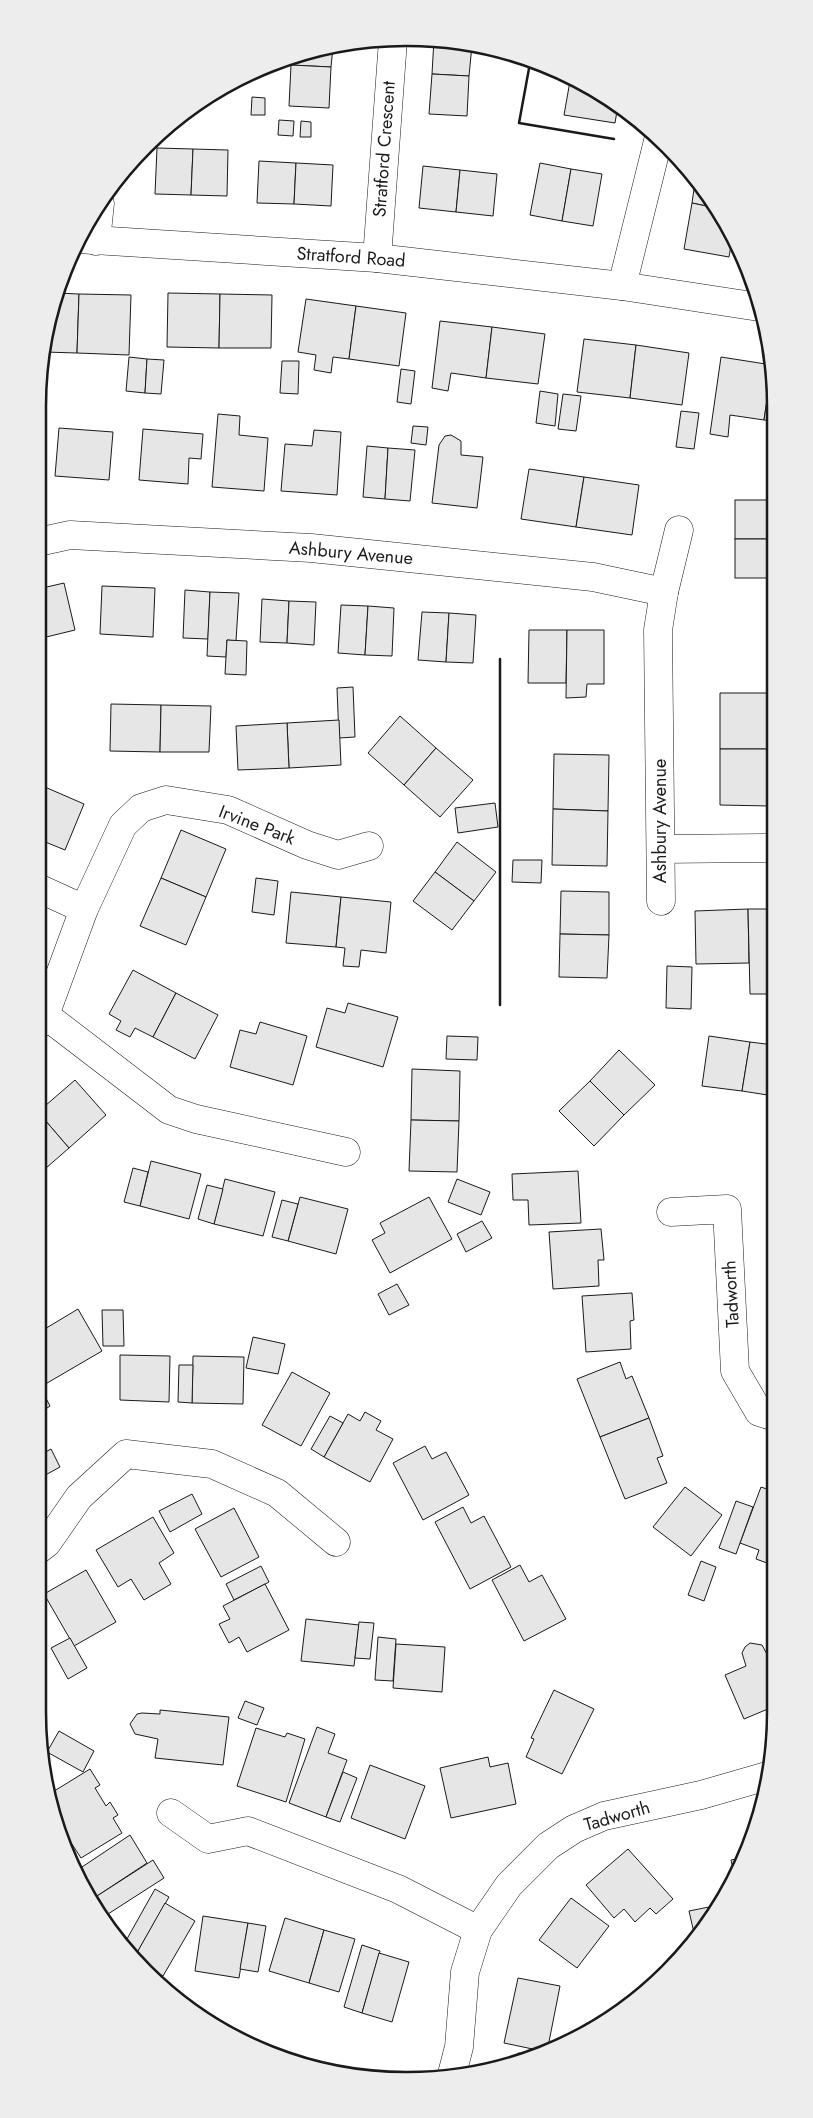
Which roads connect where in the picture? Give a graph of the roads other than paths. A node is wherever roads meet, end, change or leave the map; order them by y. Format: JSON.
{"nodes":[{"id":1,"x":393,"y":47,"type":"edge"},
{"id":2,"x":656,"y":148,"type":"edge"},
{"id":3,"x":87,"y":240,"type":"edge"},
{"id":4,"x":377,"y":258,"type":"junction"},
{"id":5,"x":622,"y":286,"type":"junction"},
{"id":6,"x":752,"y":306,"type":"edge"},
{"id":7,"x":679,"y":530,"type":"dead end"},
{"id":8,"x":46,"y":540,"type":"edge"},
{"id":9,"x":664,"y":592,"type":"junction"},
{"id":10,"x":368,"y":846,"type":"dead end"},
{"id":11,"x":767,"y":848,"type":"edge"},
{"id":12,"x":661,"y":849,"type":"junction"},
{"id":13,"x":46,"y":891,"type":"edge"},
{"id":14,"x":661,"y":901,"type":"dead end"},
{"id":15,"x":84,"y":908,"type":"junction"},
{"id":16,"x":46,"y":1007,"type":"edge"},
{"id":17,"x":46,"y":1024,"type":"edge"},
{"id":18,"x":346,"y":1152,"type":"dead end"},
{"id":19,"x":671,"y":1212,"type":"dead end"},
{"id":20,"x":767,"y":1415,"type":"edge"},
{"id":21,"x":336,"y":1542,"type":"dead end"},
{"id":22,"x":46,"y":1544,"type":"edge"},
{"id":23,"x":761,"y":1778,"type":"edge"},
{"id":24,"x":171,"y":1813,"type":"dead end"},
{"id":25,"x":478,"y":1930,"type":"junction"},
{"id":26,"x":453,"y":2069,"type":"edge"}],
"edges":[{"from":1,"to":4,"type":"street","name":"Stratford Crescent"},
{"from":2,"to":5,"type":"street"},
{"from":3,"to":4,"type":"street","name":"Stratford Road"},
{"from":4,"to":5,"type":"street","name":"Stratford Road"},
{"from":5,"to":6,"type":"street","name":"Stratford Road"},
{"from":7,"to":9,"type":"street","name":"Ashbury Avenue"},
{"from":8,"to":9,"type":"street","name":"Ashbury Avenue"},
{"from":9,"to":12,"type":"street","name":"Ashbury Avenue"},
{"from":10,"to":15,"type":"street","name":"Irvine Park"},
{"from":11,"to":12,"type":"street"},
{"from":12,"to":14,"type":"street","name":"Ashbury Avenue"},
{"from":13,"to":15,"type":"street"},
{"from":15,"to":16,"type":"street","name":"Irvine Park"},
{"from":17,"to":18,"type":"street","name":"Irvine Park"},
{"from":19,"to":20,"type":"street","name":"Tadworth"},
{"from":21,"to":22,"type":"street"},
{"from":23,"to":25,"type":"street","name":"Tadworth"},
{"from":24,"to":25,"type":"street"},
{"from":25,"to":26,"type":"street","name":"Tadworth"}]}
